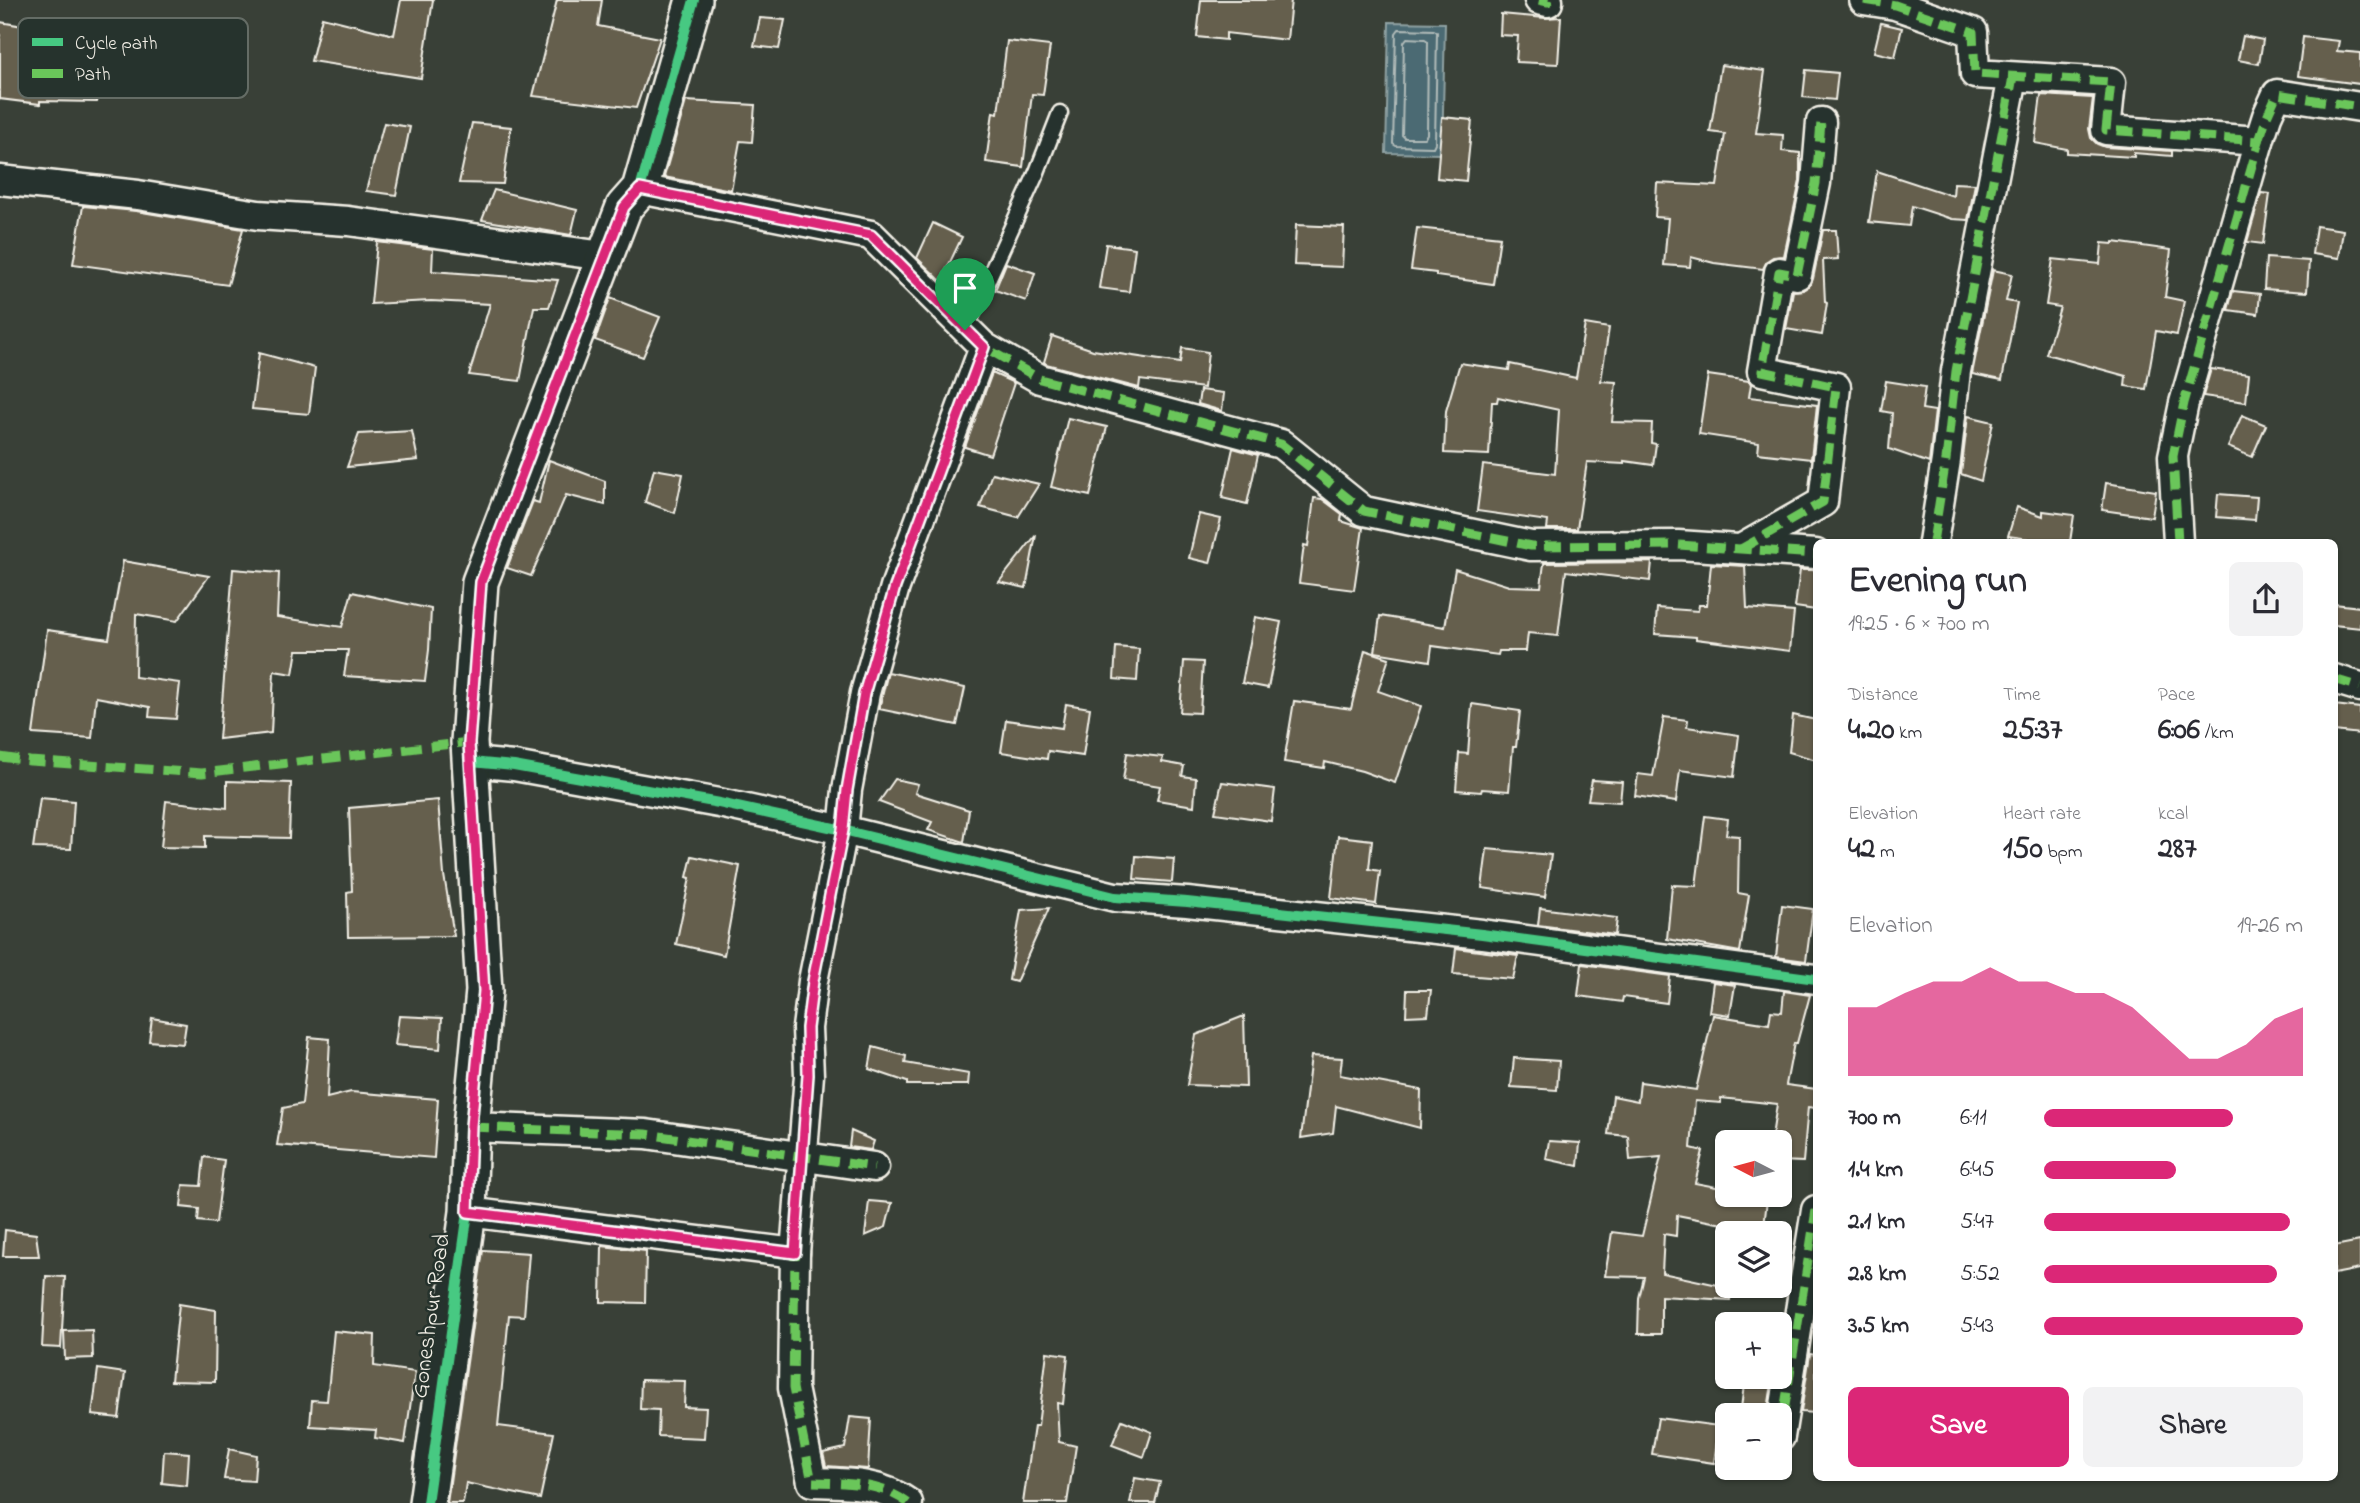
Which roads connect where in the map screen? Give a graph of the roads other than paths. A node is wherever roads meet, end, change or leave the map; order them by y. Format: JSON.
{"nodes":[{"id":1,"x":695,"y":0,"type":"edge"},
{"id":2,"x":1539,"y":0,"type":"edge"},
{"id":3,"x":1548,"y":0,"type":"edge"},
{"id":4,"x":1864,"y":0,"type":"edge"},
{"id":5,"x":2013,"y":77,"type":"junction"},
{"id":6,"x":2360,"y":107,"type":"edge"},
{"id":7,"x":1060,"y":113,"type":"dead end"},
{"id":8,"x":1821,"y":121,"type":"dead end"},
{"id":9,"x":2259,"y":141,"type":"junction"},
{"id":10,"x":0,"y":180,"type":"edge"},
{"id":11,"x":640,"y":189,"type":"junction"},
{"id":12,"x":604,"y":256,"type":"junction"},
{"id":13,"x":974,"y":338,"type":"junction"},
{"id":14,"x":1933,"y":539,"type":"edge"},
{"id":15,"x":2178,"y":539,"type":"edge"},
{"id":16,"x":1741,"y":549,"type":"junction"},
{"id":17,"x":1813,"y":554,"type":"edge"},
{"id":18,"x":2338,"y":680,"type":"edge"},
{"id":19,"x":2360,"y":687,"type":"edge"},
{"id":20,"x":471,"y":762,"type":"junction"},
{"id":21,"x":843,"y":830,"type":"junction"},
{"id":22,"x":1813,"y":979,"type":"edge"},
{"id":23,"x":471,"y":1126,"type":"junction"},
{"id":24,"x":804,"y":1157,"type":"junction"},
{"id":25,"x":874,"y":1167,"type":"dead end"},
{"id":26,"x":468,"y":1212,"type":"junction"},
{"id":27,"x":1813,"y":1229,"type":"edge"},
{"id":28,"x":795,"y":1253,"type":"junction"},
{"id":29,"x":1785,"y":1403,"type":"edge"},
{"id":30,"x":427,"y":1503,"type":"edge"},
{"id":31,"x":908,"y":1503,"type":"edge"}],
"edges":[{"from":1,"to":11,"type":"street","name":"Goneshpur Road"},
{"from":2,"to":3,"type":"street"},
{"from":4,"to":5,"type":"street"},
{"from":5,"to":9,"type":"street"},
{"from":5,"to":14,"type":"street"},
{"from":6,"to":9,"type":"street"},
{"from":7,"to":13,"type":"lane"},
{"from":8,"to":16,"type":"street"},
{"from":9,"to":15,"type":"street"},
{"from":10,"to":12,"type":"street"},
{"from":11,"to":12,"type":"street","name":"Goneshpur Road"},
{"from":11,"to":13,"type":"street"},
{"from":12,"to":20,"type":"street","name":"Goneshpur Road"},
{"from":13,"to":16,"type":"street"},
{"from":13,"to":21,"type":"street"},
{"from":16,"to":17,"type":"street"},
{"from":18,"to":19,"type":"street"},
{"from":20,"to":21,"type":"street"},
{"from":20,"to":23,"type":"street","name":"Goneshpur Road"},
{"from":21,"to":22,"type":"street"},
{"from":21,"to":24,"type":"street"},
{"from":23,"to":24,"type":"street"},
{"from":23,"to":26,"type":"street","name":"Goneshpur Road"},
{"from":24,"to":25,"type":"street"},
{"from":24,"to":28,"type":"street"},
{"from":26,"to":28,"type":"street"},
{"from":26,"to":30,"type":"street","name":"Goneshpur Road"},
{"from":27,"to":29,"type":"street"},
{"from":28,"to":31,"type":"street"}]}
